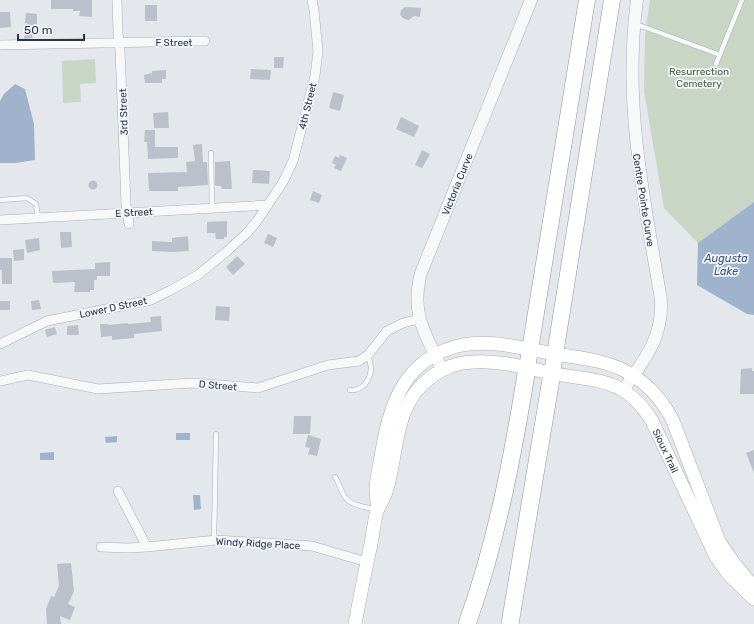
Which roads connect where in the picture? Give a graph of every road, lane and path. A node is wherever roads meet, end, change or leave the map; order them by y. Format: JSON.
{"nodes":[{"id":1,"x":117,"y":0,"type":"edge"},
{"id":2,"x":312,"y":0,"type":"edge"},
{"id":3,"x":531,"y":0,"type":"edge"},
{"id":4,"x":586,"y":0,"type":"edge"},
{"id":5,"x":612,"y":0,"type":"edge"},
{"id":6,"x":637,"y":0,"type":"edge"},
{"id":7,"x":742,"y":0,"type":"edge"},
{"id":8,"x":634,"y":25,"type":"junction"},
{"id":9,"x":204,"y":41,"type":"dead end"},
{"id":10,"x":119,"y":42,"type":"junction"},
{"id":11,"x":0,"y":45,"type":"edge"},
{"id":12,"x":720,"y":55,"type":"junction"},
{"id":13,"x":716,"y":64,"type":"dead end"},
{"id":14,"x":210,"y":153,"type":"dead end"},
{"id":15,"x":0,"y":200,"type":"edge"},
{"id":16,"x":268,"y":204,"type":"junction"},
{"id":17,"x":212,"y":208,"type":"junction"},
{"id":18,"x":127,"y":213,"type":"junction"},
{"id":19,"x":38,"y":218,"type":"junction"},
{"id":20,"x":0,"y":220,"type":"edge"},
{"id":21,"x":129,"y":224,"type":"dead end"},
{"id":22,"x":419,"y":319,"type":"junction"},
{"id":23,"x":0,"y":344,"type":"edge"},
{"id":24,"x":530,"y":349,"type":"junction"},
{"id":25,"x":555,"y":354,"type":"junction"},
{"id":26,"x":368,"y":356,"type":"junction"},
{"id":27,"x":435,"y":356,"type":"junction"},
{"id":28,"x":527,"y":368,"type":"junction"},
{"id":29,"x":442,"y":370,"type":"junction"},
{"id":30,"x":552,"y":373,"type":"junction"},
{"id":31,"x":633,"y":376,"type":"junction"},
{"id":32,"x":0,"y":381,"type":"edge"},
{"id":33,"x":350,"y":390,"type":"dead end"},
{"id":34,"x":623,"y":390,"type":"junction"},
{"id":35,"x":216,"y":434,"type":"dead end"},
{"id":36,"x":335,"y":476,"type":"dead end"},
{"id":37,"x":118,"y":491,"type":"dead end"},
{"id":38,"x":378,"y":510,"type":"junction"},
{"id":39,"x":214,"y":540,"type":"junction"},
{"id":40,"x":101,"y":547,"type":"dead end"},
{"id":41,"x":147,"y":547,"type":"junction"},
{"id":42,"x":367,"y":562,"type":"junction"},
{"id":43,"x":754,"y":587,"type":"edge"},
{"id":44,"x":754,"y":599,"type":"edge"},
{"id":45,"x":354,"y":624,"type":"edge"},
{"id":46,"x":467,"y":624,"type":"edge"},
{"id":47,"x":510,"y":624,"type":"edge"}],
"edges":[{"from":1,"to":10,"type":"street","name":"3rd Street"},
{"from":2,"to":16,"type":"street","name":"4th Street"},
{"from":3,"to":22,"type":"street","name":"Victoria Curve"},
{"from":4,"to":24,"type":"highway"},
{"from":5,"to":25,"type":"highway"},
{"from":6,"to":8,"type":"street","name":"Centre Pointe Curve"},
{"from":7,"to":12,"type":"lane"},
{"from":8,"to":12,"type":"lane"},
{"from":8,"to":31,"type":"street","name":"Centre Pointe Curve"},
{"from":9,"to":10,"type":"street","name":"F Street"},
{"from":10,"to":11,"type":"street","name":"F Street"},
{"from":10,"to":18,"type":"street","name":"3rd Street"},
{"from":12,"to":13,"type":"lane"},
{"from":14,"to":17,"type":"lane"},
{"from":15,"to":19,"type":"lane"},
{"from":16,"to":17,"type":"street","name":"E Street"},
{"from":16,"to":23,"type":"street","name":"Lower D Street"},
{"from":17,"to":18,"type":"street","name":"E Street"},
{"from":18,"to":19,"type":"street","name":"E Street"},
{"from":18,"to":21,"type":"street","name":"3rd Street"},
{"from":19,"to":20,"type":"street","name":"E Street"},
{"from":22,"to":26,"type":"street"},
{"from":22,"to":27,"type":"street","name":"Victoria Curve"},
{"from":24,"to":25,"type":"main road","name":"Sioux Trail"},
{"from":24,"to":27,"type":"main road","name":"Sioux Trail"},
{"from":24,"to":28,"type":"highway"},
{"from":25,"to":30,"type":"highway"},
{"from":25,"to":31,"type":"main road","name":"Sioux Trail"},
{"from":26,"to":32,"type":"street","name":"D Street"},
{"from":26,"to":33,"type":"lane"},
{"from":27,"to":29,"type":"street","name":"Victoria Curve"},
{"from":27,"to":38,"type":"main road","name":"Sioux Trail"},
{"from":28,"to":29,"type":"main road","name":"Sioux Trail"},
{"from":28,"to":30,"type":"main road","name":"Sioux Trail"},
{"from":28,"to":46,"type":"highway"},
{"from":29,"to":38,"type":"main road","name":"Sioux Trail"},
{"from":30,"to":34,"type":"main road","name":"Sioux Trail"},
{"from":30,"to":47,"type":"highway"},
{"from":31,"to":34,"type":"street","name":"Centre Pointe Curve"},
{"from":31,"to":43,"type":"main road","name":"Sioux Trail"},
{"from":34,"to":44,"type":"main road","name":"Sioux Trail"},
{"from":35,"to":39,"type":"lane"},
{"from":36,"to":38,"type":"lane"},
{"from":37,"to":41,"type":"street"},
{"from":38,"to":42,"type":"main road"},
{"from":39,"to":41,"type":"street","name":"Windy Ridge Place"},
{"from":39,"to":42,"type":"street","name":"Windy Ridge Place"},
{"from":40,"to":41,"type":"street","name":"Windy Ridge Place"},
{"from":42,"to":45,"type":"main road"}]}
